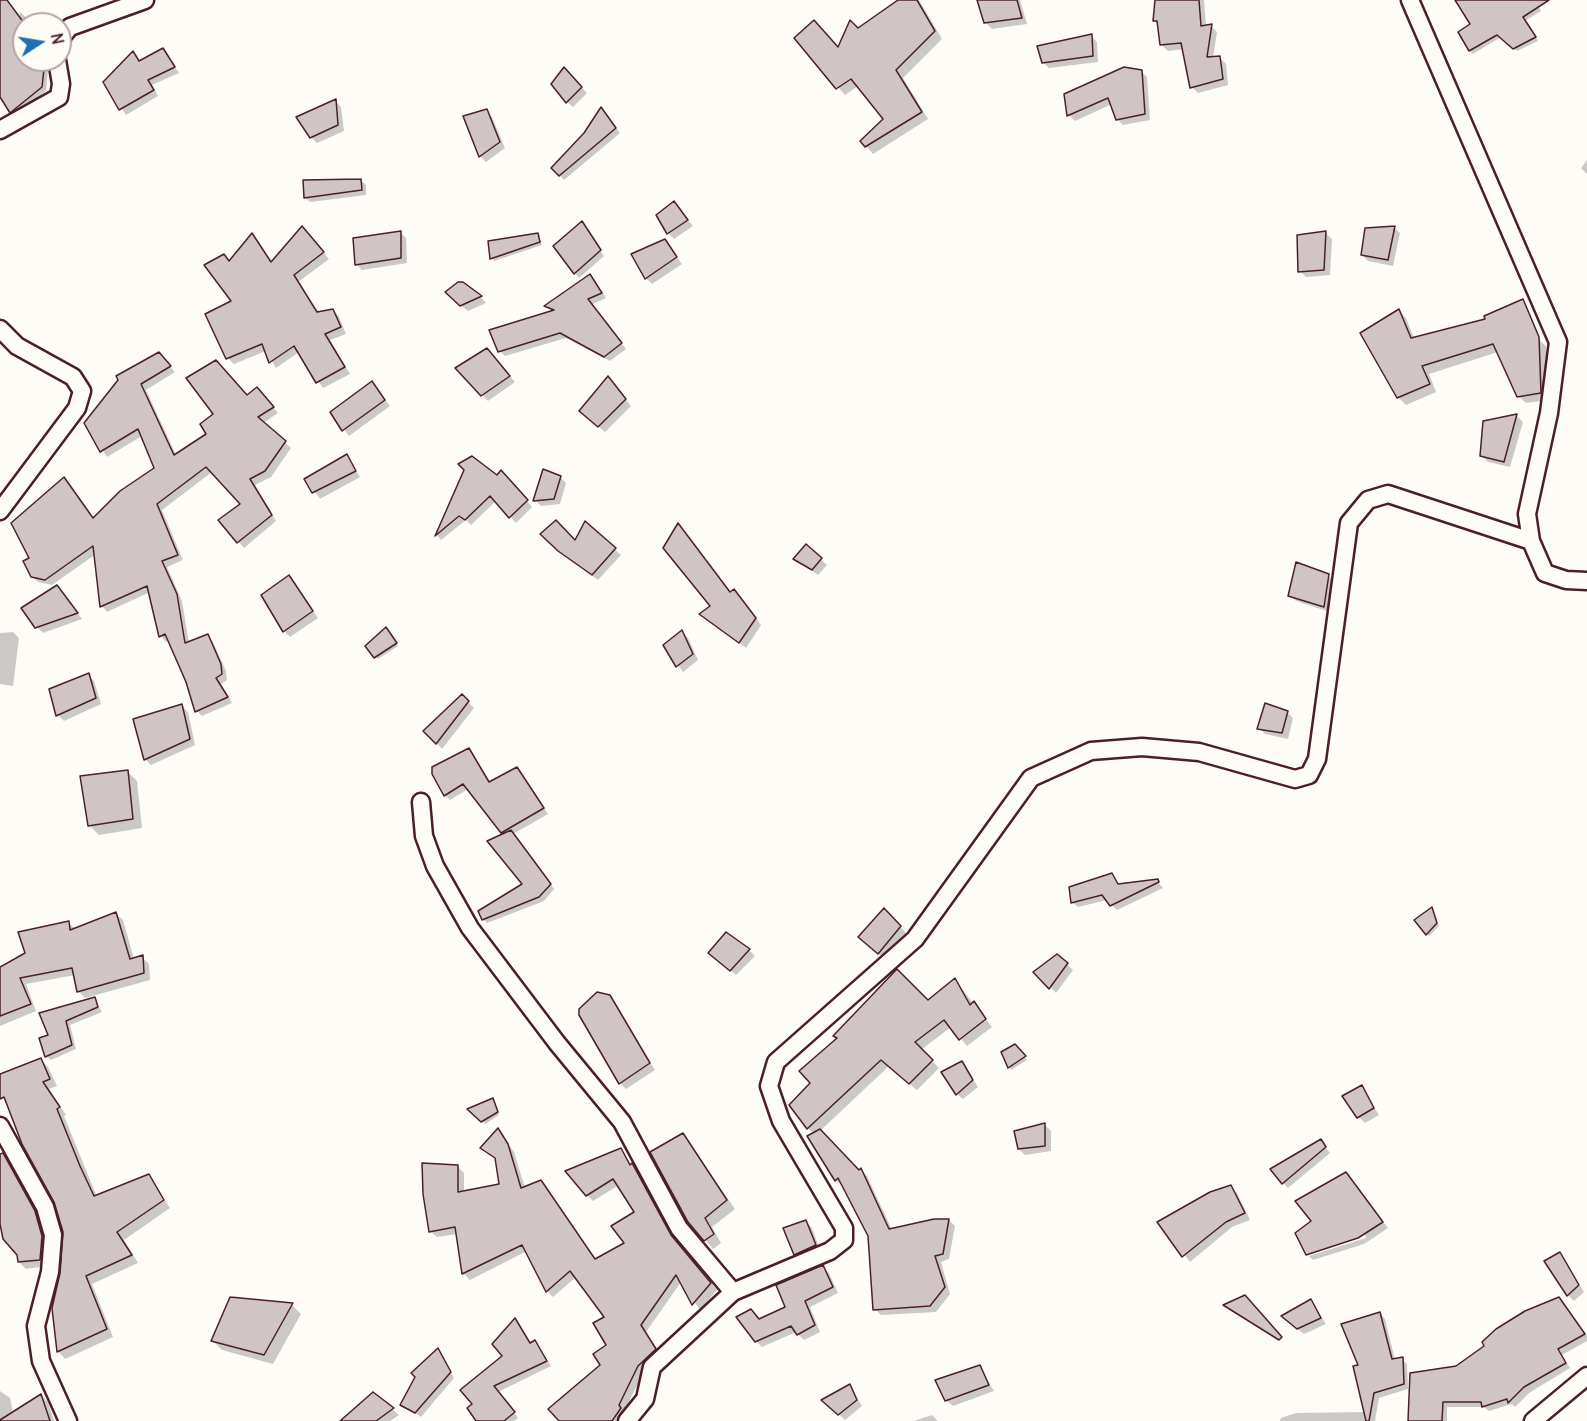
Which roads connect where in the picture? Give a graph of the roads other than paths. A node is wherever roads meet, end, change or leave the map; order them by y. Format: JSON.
{"nodes":[{"id":1,"x":144,"y":0,"type":"edge"},
{"id":2,"x":1410,"y":0,"type":"edge"},
{"id":3,"x":72,"y":26,"type":"edge"},
{"id":4,"x":59,"y":72,"type":"edge"},
{"id":5,"x":0,"y":130,"type":"edge"},
{"id":6,"x":0,"y":329,"type":"edge"},
{"id":7,"x":0,"y":511,"type":"edge"},
{"id":8,"x":1531,"y":541,"type":"junction"},
{"id":9,"x":1587,"y":581,"type":"edge"},
{"id":10,"x":421,"y":802,"type":"dead end"},
{"id":11,"x":0,"y":1126,"type":"edge"},
{"id":12,"x":733,"y":1292,"type":"junction"},
{"id":13,"x":1587,"y":1376,"type":"edge"},
{"id":14,"x":68,"y":1421,"type":"edge"},
{"id":15,"x":627,"y":1421,"type":"edge"},
{"id":16,"x":1533,"y":1421,"type":"edge"}],
"edges":[{"from":1,"to":3,"type":"street"},
{"from":2,"to":8,"type":"street"},
{"from":4,"to":5,"type":"street"},
{"from":6,"to":7,"type":"street"},
{"from":8,"to":9,"type":"street"},
{"from":8,"to":12,"type":"street"},
{"from":10,"to":12,"type":"street"},
{"from":11,"to":14,"type":"street"},
{"from":12,"to":15,"type":"street"},
{"from":13,"to":16,"type":"street"}]}
